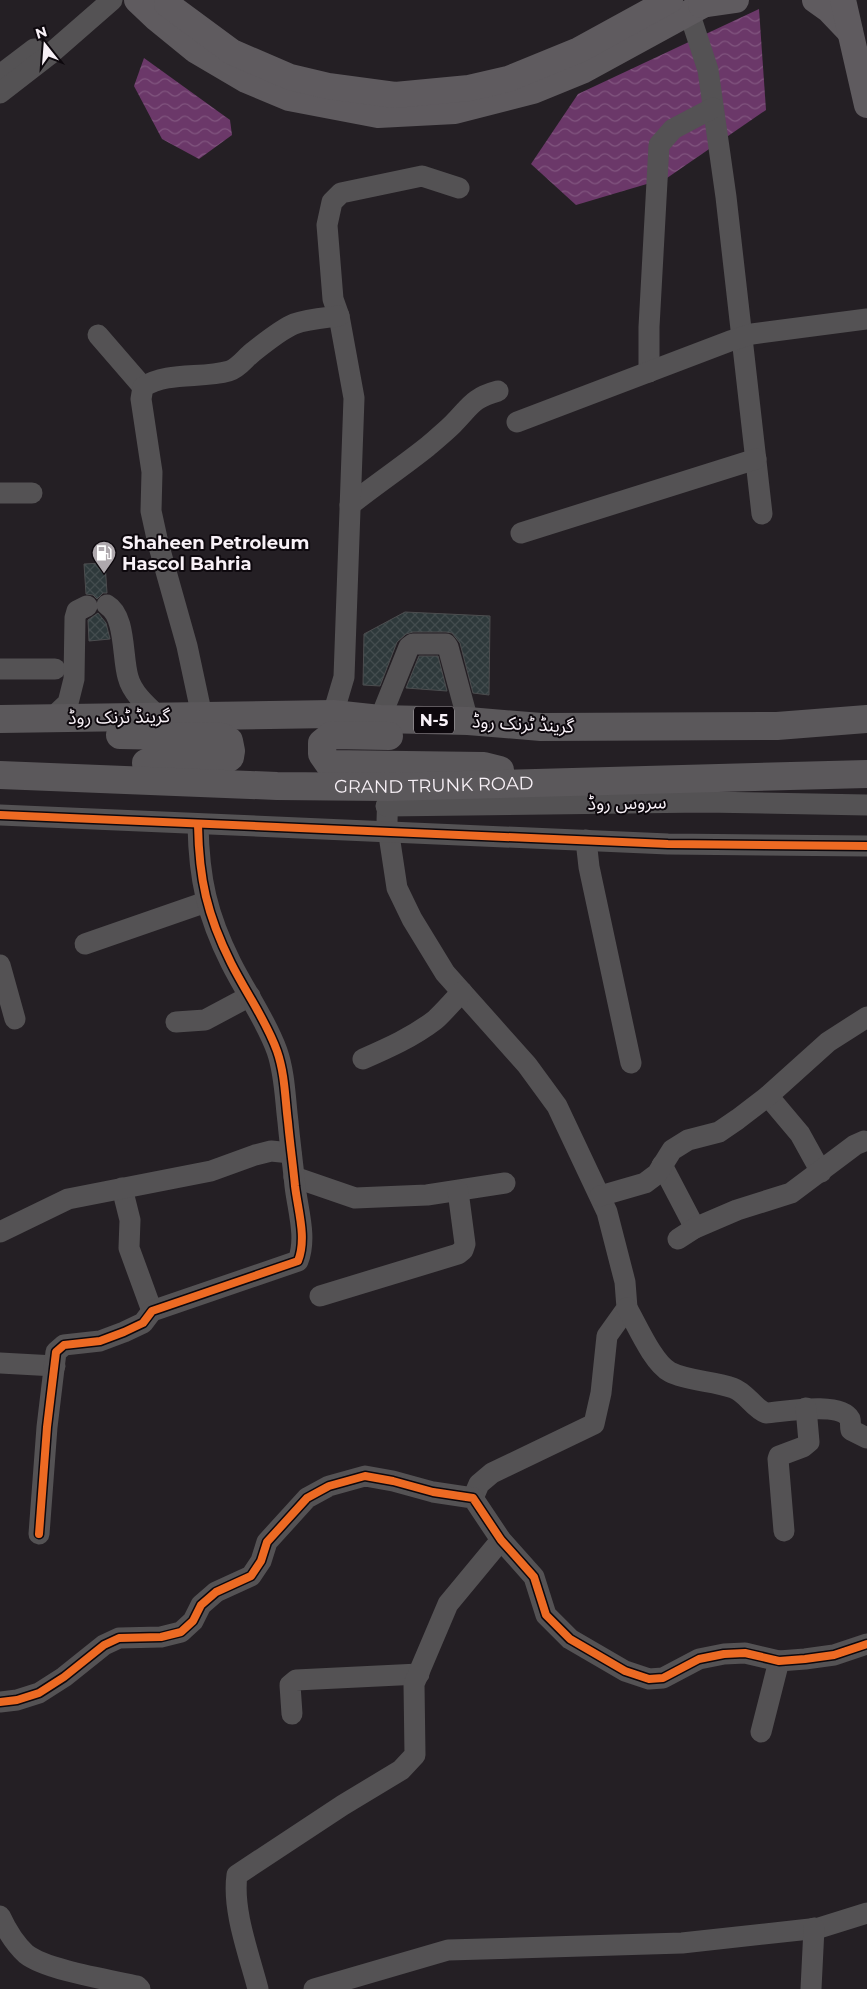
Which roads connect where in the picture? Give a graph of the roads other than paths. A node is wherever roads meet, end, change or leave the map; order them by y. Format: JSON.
{"nodes":[{"id":1,"x":95,"y":0,"type":"edge"},
{"id":2,"x":112,"y":0,"type":"edge"},
{"id":3,"x":138,"y":0,"type":"edge"},
{"id":4,"x":163,"y":0,"type":"edge"},
{"id":5,"x":736,"y":0,"type":"edge"},
{"id":6,"x":815,"y":0,"type":"edge"},
{"id":7,"x":843,"y":0,"type":"edge"},
{"id":8,"x":693,"y":4,"type":"edge"},
{"id":9,"x":850,"y":33,"type":"junction"},
{"id":10,"x":0,"y":75,"type":"edge"},
{"id":11,"x":0,"y":93,"type":"edge"},
{"id":12,"x":867,"y":105,"type":"edge"},
{"id":13,"x":713,"y":108,"type":"junction"},
{"id":14,"x":459,"y":188,"type":"dead end"},
{"id":15,"x":339,"y":316,"type":"junction"},
{"id":16,"x":867,"y":319,"type":"edge"},
{"id":17,"x":98,"y":335,"type":"dead end"},
{"id":18,"x":742,"y":337,"type":"junction"},
{"id":19,"x":649,"y":372,"type":"junction"},
{"id":20,"x":143,"y":387,"type":"junction"},
{"id":21,"x":498,"y":390,"type":"dead end"},
{"id":22,"x":517,"y":422,"type":"dead end"},
{"id":23,"x":756,"y":459,"type":"junction"},
{"id":24,"x":0,"y":493,"type":"edge"},
{"id":25,"x":32,"y":493,"type":"dead end"},
{"id":26,"x":350,"y":505,"type":"junction"},
{"id":27,"x":762,"y":514,"type":"dead end"},
{"id":28,"x":521,"y":533,"type":"dead end"},
{"id":29,"x":0,"y":669,"type":"edge"},
{"id":30,"x":55,"y":669,"type":"dead end"},
{"id":31,"x":333,"y":714,"type":"junction"},
{"id":32,"x":159,"y":716,"type":"junction"},
{"id":33,"x":202,"y":716,"type":"junction"},
{"id":34,"x":52,"y":718,"type":"junction"},
{"id":35,"x":0,"y":719,"type":"edge"},
{"id":36,"x":380,"y":719,"type":"junction"},
{"id":37,"x":867,"y":719,"type":"edge"},
{"id":38,"x":468,"y":721,"type":"junction"},
{"id":39,"x":0,"y":724,"type":"edge"},
{"id":40,"x":541,"y":728,"type":"junction"},
{"id":41,"x":0,"y":769,"type":"edge"},
{"id":42,"x":867,"y":774,"type":"edge"},
{"id":43,"x":0,"y":775,"type":"edge"},
{"id":44,"x":547,"y":782,"type":"junction"},
{"id":45,"x":387,"y":796,"type":"junction"},
{"id":46,"x":867,"y":804,"type":"edge"},
{"id":47,"x":0,"y":815,"type":"edge"},
{"id":48,"x":198,"y":824,"type":"junction"},
{"id":49,"x":388,"y":832,"type":"junction"},
{"id":50,"x":586,"y":840,"type":"junction"},
{"id":51,"x":867,"y":846,"type":"edge"},
{"id":52,"x":206,"y":902,"type":"junction"},
{"id":53,"x":85,"y":944,"type":"dead end"},
{"id":54,"x":0,"y":965,"type":"edge"},
{"id":55,"x":462,"y":992,"type":"junction"},
{"id":56,"x":250,"y":996,"type":"junction"},
{"id":57,"x":867,"y":1017,"type":"edge"},
{"id":58,"x":15,"y":1019,"type":"dead end"},
{"id":59,"x":176,"y":1022,"type":"dead end"},
{"id":60,"x":363,"y":1060,"type":"dead end"},
{"id":61,"x":631,"y":1063,"type":"dead end"},
{"id":62,"x":768,"y":1096,"type":"junction"},
{"id":63,"x":864,"y":1141,"type":"dead end"},
{"id":64,"x":292,"y":1153,"type":"junction"},
{"id":65,"x":662,"y":1165,"type":"junction"},
{"id":66,"x":821,"y":1172,"type":"junction"},
{"id":67,"x":294,"y":1177,"type":"junction"},
{"id":68,"x":505,"y":1183,"type":"dead end"},
{"id":69,"x":122,"y":1188,"type":"junction"},
{"id":70,"x":458,"y":1191,"type":"junction"},
{"id":71,"x":600,"y":1196,"type":"junction"},
{"id":72,"x":0,"y":1232,"type":"edge"},
{"id":73,"x":320,"y":1296,"type":"dead end"},
{"id":74,"x":627,"y":1308,"type":"junction"},
{"id":75,"x":152,"y":1311,"type":"junction"},
{"id":76,"x":0,"y":1363,"type":"edge"},
{"id":77,"x":55,"y":1366,"type":"junction"},
{"id":78,"x":806,"y":1408,"type":"junction"},
{"id":79,"x":867,"y":1438,"type":"edge"},
{"id":80,"x":473,"y":1498,"type":"junction"},
{"id":81,"x":784,"y":1531,"type":"dead end"},
{"id":82,"x":39,"y":1534,"type":"dead end"},
{"id":83,"x":501,"y":1540,"type":"junction"},
{"id":84,"x":867,"y":1644,"type":"edge"},
{"id":85,"x":778,"y":1661,"type":"junction"},
{"id":86,"x":419,"y":1674,"type":"junction"},
{"id":87,"x":0,"y":1702,"type":"edge"},
{"id":88,"x":292,"y":1714,"type":"dead end"},
{"id":89,"x":761,"y":1732,"type":"dead end"},
{"id":90,"x":867,"y":1913,"type":"edge"},
{"id":91,"x":0,"y":1916,"type":"edge"},
{"id":92,"x":814,"y":1928,"type":"junction"},
{"id":93,"x":140,"y":1989,"type":"edge"},
{"id":94,"x":258,"y":1989,"type":"edge"},
{"id":95,"x":314,"y":1989,"type":"edge"},
{"id":96,"x":811,"y":1989,"type":"edge"}],
"edges":[{"from":1,"to":10,"type":"street"},
{"from":2,"to":11,"type":"street"},
{"from":3,"to":8,"type":"main road"},
{"from":4,"to":8,"type":"main road"},
{"from":5,"to":8,"type":"main road"},
{"from":6,"to":9,"type":"main road"},
{"from":7,"to":9,"type":"main road"},
{"from":8,"to":13,"type":"street"},
{"from":9,"to":12,"type":"main road"},
{"from":13,"to":18,"type":"street"},
{"from":13,"to":19,"type":"street"},
{"from":14,"to":15,"type":"street"},
{"from":15,"to":20,"type":"street"},
{"from":15,"to":26,"type":"street"},
{"from":16,"to":18,"type":"street"},
{"from":17,"to":20,"type":"street"},
{"from":18,"to":19,"type":"street"},
{"from":18,"to":23,"type":"street"},
{"from":19,"to":22,"type":"street"},
{"from":20,"to":33,"type":"street"},
{"from":21,"to":26,"type":"street"},
{"from":23,"to":27,"type":"street"},
{"from":23,"to":28,"type":"street"},
{"from":24,"to":25,"type":"street"},
{"from":26,"to":31,"type":"street"},
{"from":29,"to":30,"type":"street"},
{"from":31,"to":33,"type":"highway","name":"گرینڈ ٹرنک روڈ","number":"N-5"},
{"from":31,"to":36,"type":"highway","name":"گرینڈ ٹرنک روڈ","number":"N-5"},
{"from":32,"to":33,"type":"highway","name":"گرینڈ ٹرنک روڈ","number":"N-5"},
{"from":32,"to":34,"type":"highway","name":"گرینڈ ٹرنک روڈ","number":"N-5"},
{"from":32,"to":34,"type":"street"},
{"from":34,"to":35,"type":"highway","name":"گرینڈ ٹرنک روڈ","number":"N-5"},
{"from":36,"to":38,"type":"highway","name":"گرینڈ ٹرنک روڈ","number":"N-5"},
{"from":36,"to":38,"type":"street"},
{"from":37,"to":40,"type":"highway","name":"گرینڈ ٹرنک روڈ","number":"N-5"},
{"from":38,"to":40,"type":"highway","name":"گرینڈ ٹرنک روڈ","number":"N-5"},
{"from":39,"to":41,"type":"highway"},
{"from":40,"to":44,"type":"highway"},
{"from":42,"to":44,"type":"highway","name":"GRAND TRUNK ROAD"},
{"from":43,"to":45,"type":"highway","name":"GRAND TRUNK ROAD"},
{"from":44,"to":45,"type":"highway","name":"GRAND TRUNK ROAD"},
{"from":45,"to":46,"type":"street","name":"سروس روڈ"},
{"from":45,"to":49,"type":"street"},
{"from":47,"to":48,"type":"street"},
{"from":48,"to":49,"type":"street"},
{"from":48,"to":52,"type":"street"},
{"from":49,"to":50,"type":"street"},
{"from":49,"to":55,"type":"street"},
{"from":50,"to":51,"type":"street"},
{"from":50,"to":61,"type":"street"},
{"from":52,"to":53,"type":"street"},
{"from":52,"to":56,"type":"street"},
{"from":54,"to":58,"type":"street"},
{"from":55,"to":60,"type":"street"},
{"from":55,"to":71,"type":"street"},
{"from":56,"to":59,"type":"street"},
{"from":56,"to":64,"type":"street"},
{"from":57,"to":62,"type":"street"},
{"from":62,"to":65,"type":"street"},
{"from":62,"to":66,"type":"street"},
{"from":63,"to":66,"type":"street"},
{"from":64,"to":67,"type":"street"},
{"from":64,"to":69,"type":"street"},
{"from":65,"to":66,"type":"street"},
{"from":65,"to":71,"type":"street"},
{"from":67,"to":70,"type":"street"},
{"from":67,"to":75,"type":"street"},
{"from":68,"to":70,"type":"street"},
{"from":69,"to":72,"type":"street"},
{"from":69,"to":75,"type":"street"},
{"from":70,"to":73,"type":"street"},
{"from":71,"to":74,"type":"street"},
{"from":74,"to":78,"type":"street"},
{"from":74,"to":80,"type":"street"},
{"from":75,"to":77,"type":"street"},
{"from":76,"to":77,"type":"street"},
{"from":77,"to":82,"type":"street"},
{"from":78,"to":79,"type":"street"},
{"from":78,"to":81,"type":"street"},
{"from":80,"to":83,"type":"street"},
{"from":80,"to":87,"type":"street"},
{"from":83,"to":85,"type":"street"},
{"from":83,"to":86,"type":"street"},
{"from":84,"to":85,"type":"street"},
{"from":85,"to":89,"type":"street"},
{"from":86,"to":88,"type":"street"},
{"from":86,"to":94,"type":"street"},
{"from":90,"to":92,"type":"street"},
{"from":91,"to":93,"type":"street"},
{"from":92,"to":95,"type":"street"},
{"from":92,"to":96,"type":"street"}]}
